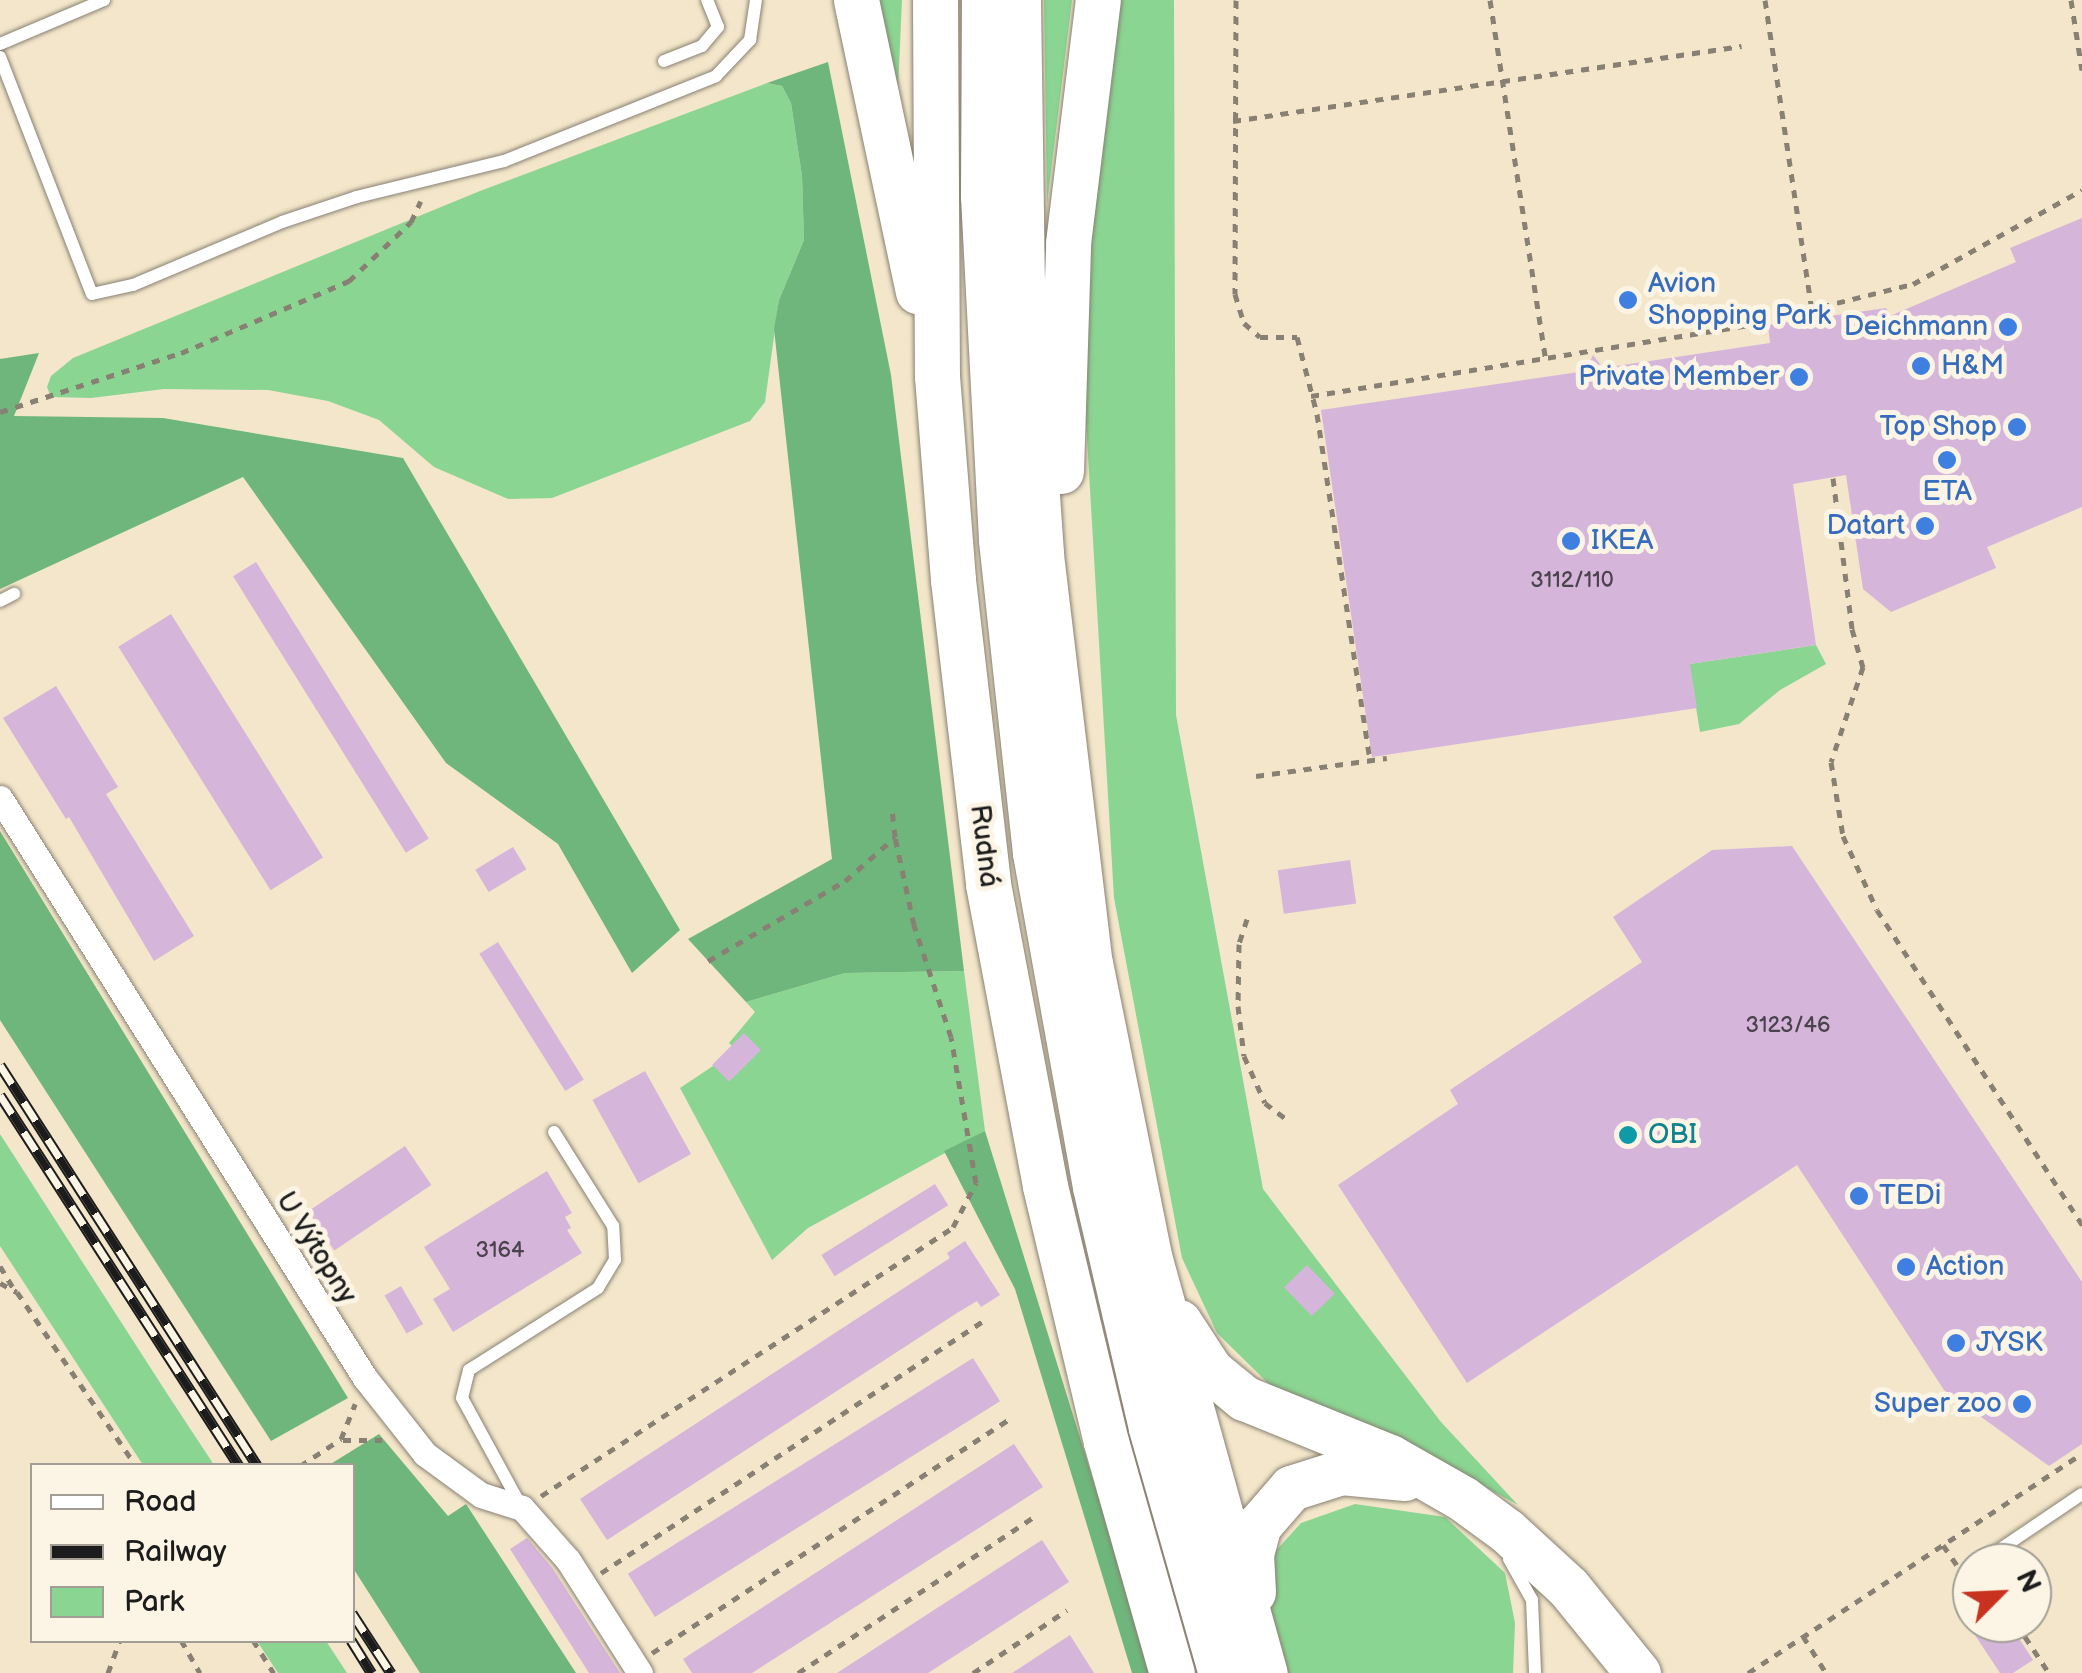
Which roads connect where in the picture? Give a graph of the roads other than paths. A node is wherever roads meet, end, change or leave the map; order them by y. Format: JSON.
{"nodes":[{"id":1,"x":104,"y":0,"type":"edge"},
{"id":2,"x":706,"y":0,"type":"edge"},
{"id":3,"x":756,"y":0,"type":"edge"},
{"id":4,"x":856,"y":0,"type":"edge"},
{"id":5,"x":935,"y":0,"type":"edge"},
{"id":6,"x":984,"y":0,"type":"edge"},
{"id":7,"x":1018,"y":0,"type":"edge"},
{"id":8,"x":1098,"y":0,"type":"edge"},
{"id":9,"x":0,"y":44,"type":"edge"},
{"id":10,"x":0,"y":57,"type":"edge"},
{"id":11,"x":664,"y":61,"type":"dead end"},
{"id":12,"x":937,"y":376,"type":"junction"},
{"id":13,"x":14,"y":594,"type":"dead end"},
{"id":14,"x":0,"y":601,"type":"edge"},
{"id":15,"x":0,"y":798,"type":"edge"},
{"id":16,"x":1068,"y":808,"type":"junction"},
{"id":17,"x":554,"y":1132,"type":"dead end"},
{"id":18,"x":1149,"y":1256,"type":"junction"},
{"id":19,"x":1447,"y":1490,"type":"junction"},
{"id":20,"x":2082,"y":1494,"type":"edge"},
{"id":21,"x":522,"y":1508,"type":"junction"},
{"id":22,"x":1493,"y":1538,"type":"dead end"},
{"id":23,"x":2009,"y":1543,"type":"edge"},
{"id":24,"x":1503,"y":1552,"type":"dead end"},
{"id":25,"x":1248,"y":1666,"type":"edge"},
{"id":26,"x":638,"y":1669,"type":"edge"},
{"id":27,"x":1172,"y":1673,"type":"edge"},
{"id":28,"x":1535,"y":1673,"type":"edge"},
{"id":29,"x":1638,"y":1673,"type":"edge"}],
"edges":[{"from":1,"to":9,"type":"lane"},
{"from":2,"to":11,"type":"lane"},
{"from":3,"to":10,"type":"lane"},
{"from":4,"to":12,"type":"highway"},
{"from":5,"to":12,"type":"highway","name":"Rudná"},
{"from":6,"to":25,"type":"highway","name":"Rudná"},
{"from":7,"to":16,"type":"highway"},
{"from":8,"to":16,"type":"highway"},
{"from":12,"to":27,"type":"highway","name":"Rudná"},
{"from":13,"to":14,"type":"lane"},
{"from":15,"to":21,"type":"street","name":"U Výtopny"},
{"from":16,"to":18,"type":"highway"},
{"from":17,"to":21,"type":"lane"},
{"from":18,"to":19,"type":"highway"},
{"from":18,"to":25,"type":"highway"},
{"from":19,"to":22,"type":"lane"},
{"from":19,"to":25,"type":"highway"},
{"from":19,"to":29,"type":"highway"},
{"from":20,"to":23,"type":"lane"},
{"from":21,"to":26,"type":"street"},
{"from":24,"to":28,"type":"lane"}]}
